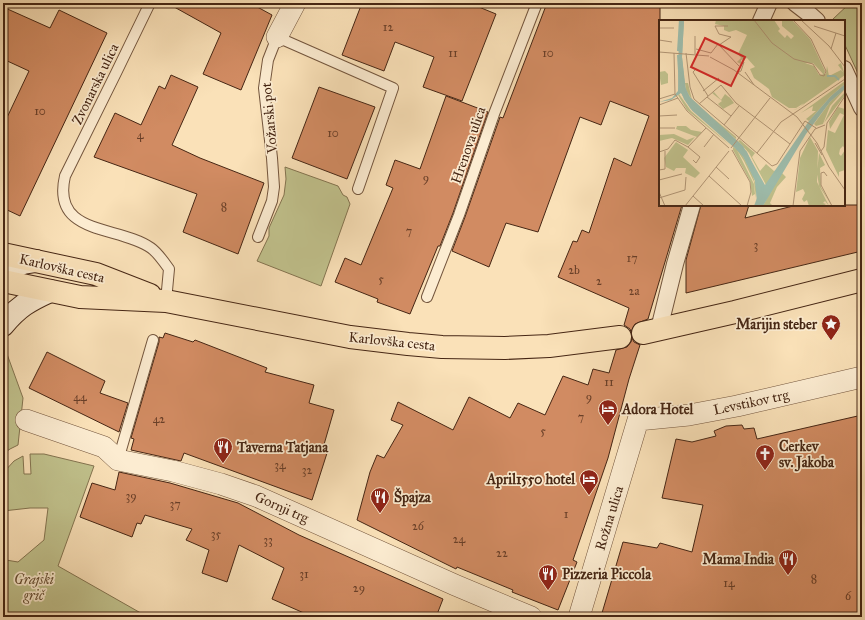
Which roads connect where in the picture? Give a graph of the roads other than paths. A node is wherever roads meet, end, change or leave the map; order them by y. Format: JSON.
{"nodes":[{"id":1,"x":150,"y":3,"type":"edge"},
{"id":2,"x":295,"y":3,"type":"edge"},
{"id":3,"x":537,"y":3,"type":"edge"},
{"id":4,"x":769,"y":3,"type":"edge"},
{"id":5,"x":795,"y":3,"type":"edge"},
{"id":6,"x":761,"y":20,"type":"edge"},
{"id":7,"x":816,"y":20,"type":"edge"},
{"id":8,"x":277,"y":37,"type":"junction"},
{"id":9,"x":845,"y":71,"type":"edge"},
{"id":10,"x":862,"y":108,"type":"edge"},
{"id":11,"x":358,"y":189,"type":"dead end"},
{"id":12,"x":692,"y":206,"type":"edge"},
{"id":13,"x":258,"y":237,"type":"dead end"},
{"id":14,"x":3,"y":254,"type":"edge"},
{"id":15,"x":36,"y":261,"type":"junction"},
{"id":16,"x":3,"y":270,"type":"edge"},
{"id":17,"x":862,"y":280,"type":"edge"},
{"id":18,"x":3,"y":281,"type":"edge"},
{"id":19,"x":50,"y":291,"type":"junction"},
{"id":20,"x":427,"y":297,"type":"dead end"},
{"id":21,"x":166,"y":301,"type":"junction"},
{"id":22,"x":3,"y":326,"type":"edge"},
{"id":23,"x":651,"y":331,"type":"joint"},
{"id":24,"x":620,"y":337,"type":"dead end"},
{"id":25,"x":153,"y":340,"type":"dead end"},
{"id":26,"x":862,"y":377,"type":"edge"},
{"id":27,"x":26,"y":420,"type":"dead end"},
{"id":28,"x":638,"y":420,"type":"joint"},
{"id":29,"x":118,"y":460,"type":"junction"},
{"id":30,"x":531,"y":617,"type":"edge"},
{"id":31,"x":579,"y":617,"type":"edge"}],
"edges":[{"from":1,"to":21,"type":"lane","name":"Zvonarska ulica"},
{"from":2,"to":8,"type":"street","name":"Vožarski pot"},
{"from":3,"to":20,"type":"lane","name":"Hrenova ulica"},
{"from":4,"to":6,"type":"street"},
{"from":5,"to":7,"type":"street"},
{"from":8,"to":11,"type":"lane"},
{"from":8,"to":13,"type":"lane","name":"Vožarski pot"},
{"from":9,"to":10,"type":"street"},
{"from":12,"to":23,"type":"street"},
{"from":14,"to":15,"type":"main road","name":"Karlovška cesta"},
{"from":15,"to":16,"type":"main road"},
{"from":15,"to":21,"type":"main road","name":"Karlovška cesta"},
{"from":17,"to":23,"type":"main road"},
{"from":18,"to":19,"type":"main road","name":"Karlovška cesta"},
{"from":19,"to":21,"type":"main road","name":"Karlovška cesta"},
{"from":19,"to":22,"type":"main road"},
{"from":21,"to":24,"type":"main road","name":"Karlovška cesta"},
{"from":25,"to":29,"type":"lane"},
{"from":26,"to":28,"type":"street","name":"Levstikov trg"},
{"from":27,"to":29,"type":"street"},
{"from":28,"to":31,"type":"street","name":"Rožna ulica"},
{"from":29,"to":30,"type":"street","name":"Gornji trg"}]}
